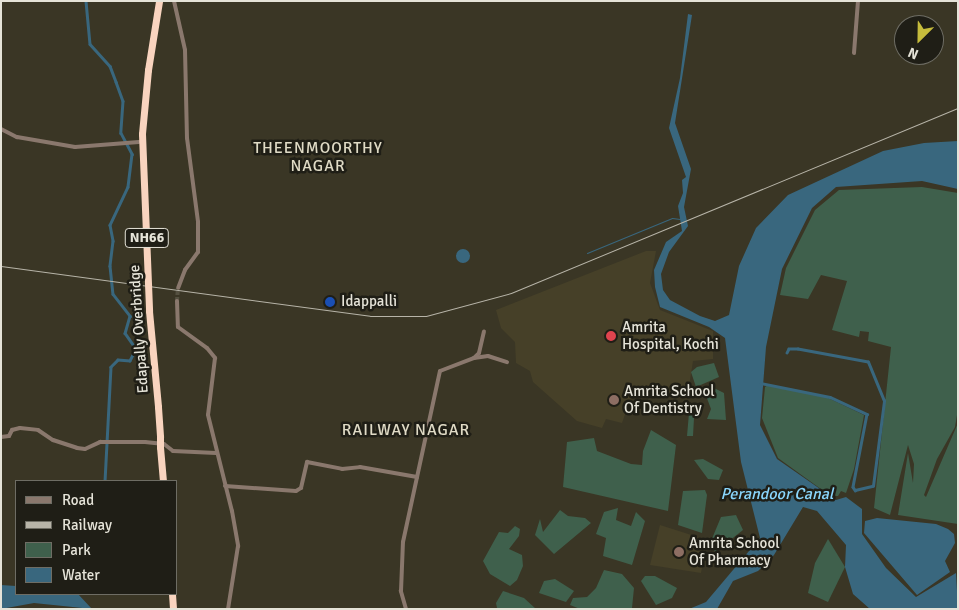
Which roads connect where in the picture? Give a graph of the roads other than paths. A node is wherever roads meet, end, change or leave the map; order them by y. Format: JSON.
{"nodes":[{"id":1,"x":159,"y":1,"type":"edge"},
{"id":2,"x":174,"y":1,"type":"edge"},
{"id":3,"x":858,"y":1,"type":"edge"},
{"id":4,"x":854,"y":53,"type":"dead end"},
{"id":5,"x":1,"y":129,"type":"edge"},
{"id":6,"x":139,"y":142,"type":"dead end"},
{"id":7,"x":178,"y":288,"type":"tunnel mouth"},
{"id":8,"x":177,"y":301,"type":"tunnel mouth"},
{"id":9,"x":484,"y":332,"type":"dead end"},
{"id":10,"x":474,"y":358,"type":"junction"},
{"id":11,"x":507,"y":362,"type":"dead end"},
{"id":12,"x":1,"y":437,"type":"edge"},
{"id":13,"x":216,"y":454,"type":"junction"},
{"id":14,"x":417,"y":477,"type":"junction"},
{"id":15,"x":163,"y":480,"type":"edge"},
{"id":16,"x":224,"y":486,"type":"junction"},
{"id":17,"x":172,"y":595,"type":"edge"},
{"id":18,"x":173,"y":609,"type":"edge"},
{"id":19,"x":228,"y":609,"type":"edge"},
{"id":20,"x":406,"y":609,"type":"edge"}],
"edges":[{"from":1,"to":15,"type":"highway","name":"Edapally Overbridge","number":"NH66","bridge":true},
{"from":2,"to":7,"type":"street"},
{"from":3,"to":4,"type":"street"},
{"from":5,"to":6,"type":"street"},
{"from":8,"to":13,"type":"street"},
{"from":9,"to":10,"type":"street"},
{"from":10,"to":11,"type":"street"},
{"from":10,"to":14,"type":"street"},
{"from":12,"to":13,"type":"street"},
{"from":13,"to":16,"type":"street"},
{"from":14,"to":16,"type":"street"},
{"from":14,"to":20,"type":"street"},
{"from":16,"to":19,"type":"street"},
{"from":17,"to":18,"type":"highway"}]}
